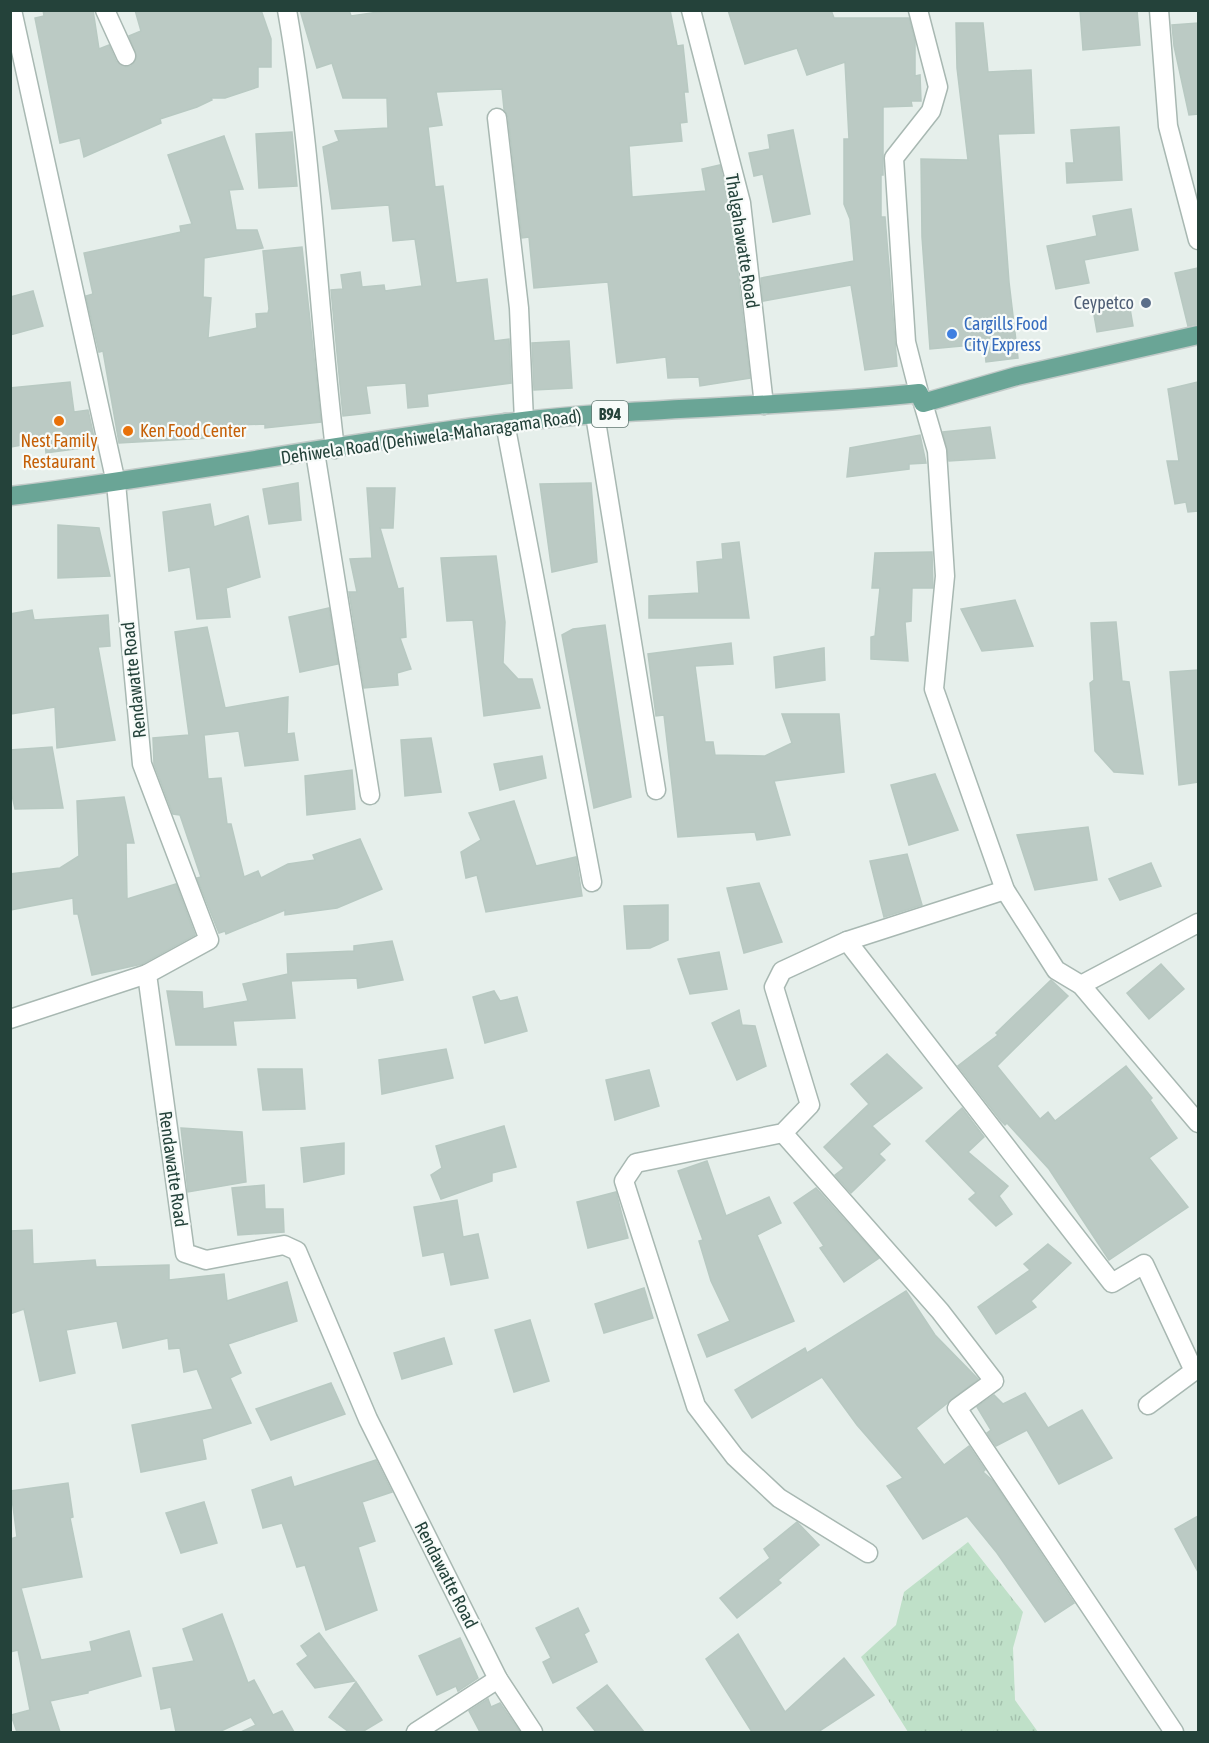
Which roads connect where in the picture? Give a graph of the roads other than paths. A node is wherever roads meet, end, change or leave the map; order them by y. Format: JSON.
{"nodes":[{"id":1,"x":12,"y":10,"type":"edge"},
{"id":2,"x":105,"y":10,"type":"edge"},
{"id":3,"x":287,"y":10,"type":"edge"},
{"id":4,"x":691,"y":10,"type":"edge"},
{"id":5,"x":918,"y":10,"type":"edge"},
{"id":6,"x":1159,"y":10,"type":"edge"},
{"id":7,"x":126,"y":56,"type":"dead end"},
{"id":8,"x":497,"y":118,"type":"dead end"},
{"id":9,"x":1198,"y":240,"type":"edge"},
{"id":10,"x":1198,"y":335,"type":"edge"},
{"id":11,"x":921,"y":398,"type":"junction"},
{"id":12,"x":764,"y":405,"type":"junction"},
{"id":13,"x":595,"y":415,"type":"junction"},
{"id":14,"x":524,"y":421,"type":"junction"},
{"id":15,"x":505,"y":423,"type":"junction"},
{"id":16,"x":334,"y":449,"type":"junction"},
{"id":17,"x":315,"y":452,"type":"junction"},
{"id":18,"x":116,"y":483,"type":"junction"},
{"id":19,"x":10,"y":496,"type":"edge"},
{"id":20,"x":656,"y":790,"type":"dead end"},
{"id":21,"x":370,"y":795,"type":"dead end"},
{"id":22,"x":592,"y":882,"type":"dead end"},
{"id":23,"x":1005,"y":890,"type":"junction"},
{"id":24,"x":1198,"y":923,"type":"edge"},
{"id":25,"x":847,"y":941,"type":"junction"},
{"id":26,"x":147,"y":974,"type":"junction"},
{"id":27,"x":1081,"y":985,"type":"junction"},
{"id":28,"x":10,"y":1019,"type":"edge"},
{"id":29,"x":1198,"y":1122,"type":"edge"},
{"id":30,"x":783,"y":1133,"type":"junction"},
{"id":31,"x":1148,"y":1405,"type":"dead end"},
{"id":32,"x":868,"y":1553,"type":"dead end"},
{"id":33,"x":498,"y":1679,"type":"junction"},
{"id":34,"x":416,"y":1732,"type":"edge"},
{"id":35,"x":533,"y":1732,"type":"edge"},
{"id":36,"x":1174,"y":1732,"type":"edge"}],
"edges":[{"from":1,"to":18,"type":"street"},
{"from":2,"to":7,"type":"street"},
{"from":3,"to":16,"type":"street"},
{"from":4,"to":12,"type":"street","name":"Thalgahawatte Road"},
{"from":5,"to":11,"type":"street"},
{"from":6,"to":9,"type":"street"},
{"from":8,"to":14,"type":"street"},
{"from":10,"to":11,"type":"main road","name":"Dehiwela Road (Dehiwela-Maharagama Road)","number":"B94"},
{"from":11,"to":12,"type":"main road","name":"Dehiwela Road (Dehiwela-Maharagama Road)","number":"B94"},
{"from":11,"to":23,"type":"street"},
{"from":12,"to":13,"type":"main road","name":"Dehiwela Road (Dehiwela-Maharagama Road)","number":"B94"},
{"from":13,"to":14,"type":"main road","name":"Dehiwela Road (Dehiwela-Maharagama Road)","number":"B94"},
{"from":13,"to":20,"type":"street"},
{"from":14,"to":15,"type":"main road","name":"Dehiwela Road (Dehiwela-Maharagama Road)","number":"B94"},
{"from":15,"to":16,"type":"main road","name":"Dehiwela Road (Dehiwela-Maharagama Road)","number":"B94"},
{"from":15,"to":22,"type":"street"},
{"from":16,"to":17,"type":"main road","name":"Dehiwela Road (Dehiwela-Maharagama Road)","number":"B94"},
{"from":17,"to":18,"type":"main road","name":"Dehiwela Road (Dehiwela-Maharagama Road)","number":"B94"},
{"from":17,"to":21,"type":"street"},
{"from":18,"to":19,"type":"main road","name":"Dehiwela Road (Dehiwela-Maharagama Road)","number":"B94"},
{"from":18,"to":26,"type":"street","name":"Rendawatte Road"},
{"from":23,"to":25,"type":"street"},
{"from":23,"to":27,"type":"street"},
{"from":24,"to":27,"type":"street"},
{"from":25,"to":30,"type":"street"},
{"from":25,"to":31,"type":"street"},
{"from":26,"to":28,"type":"street"},
{"from":26,"to":33,"type":"street","name":"Rendawatte Road"},
{"from":27,"to":29,"type":"street"},
{"from":30,"to":32,"type":"street"},
{"from":30,"to":36,"type":"street"},
{"from":33,"to":34,"type":"street"},
{"from":33,"to":35,"type":"street","name":"Rendawatte Road"}]}
